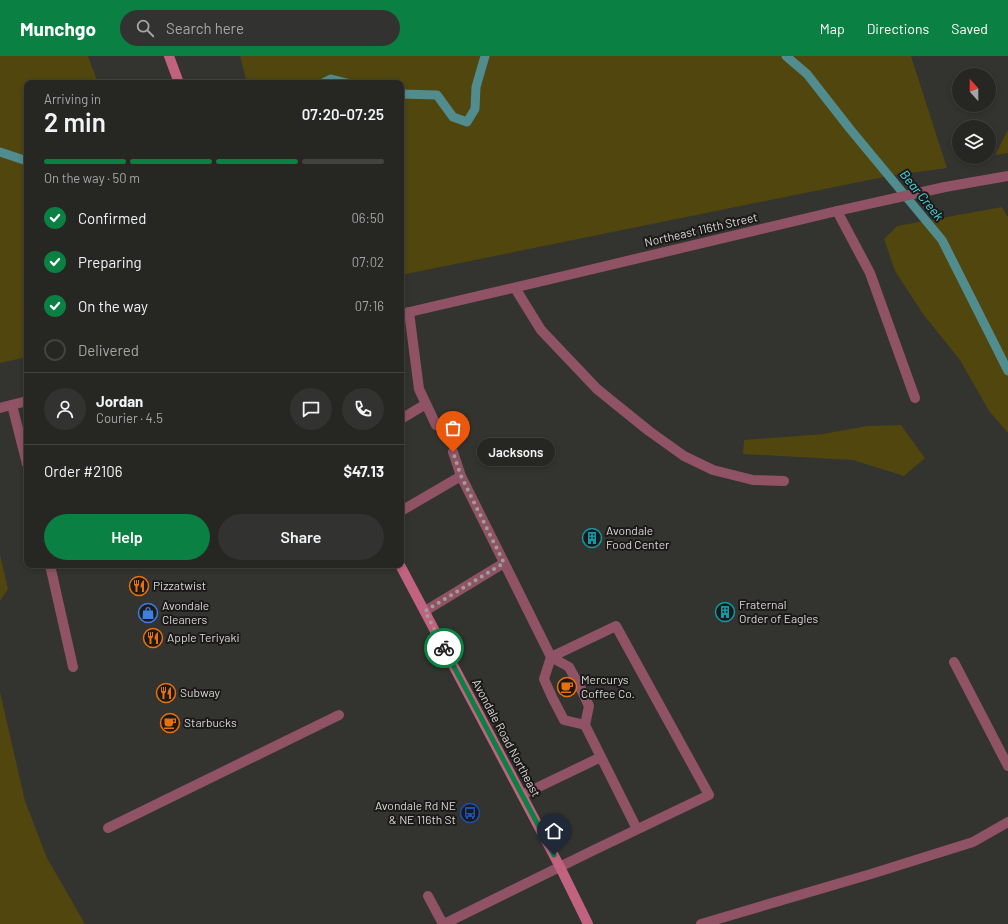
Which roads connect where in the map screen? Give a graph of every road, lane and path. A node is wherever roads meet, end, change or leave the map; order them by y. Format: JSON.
{"nodes":[{"id":1,"x":170,"y":56,"type":"edge"},
{"id":2,"x":177,"y":80,"type":"edge"},
{"id":3,"x":1008,"y":176,"type":"edge"},
{"id":4,"x":837,"y":211,"type":"junction"},
{"id":5,"x":515,"y":288,"type":"junction"},
{"id":6,"x":405,"y":313,"type":"edge"},
{"id":7,"x":914,"y":398,"type":"dead end"},
{"id":8,"x":24,"y":402,"type":"edge"},
{"id":9,"x":426,"y":404,"type":"junction"},
{"id":10,"x":12,"y":405,"type":"junction"},
{"id":11,"x":0,"y":408,"type":"edge"},
{"id":12,"x":404,"y":417,"type":"edge"},
{"id":13,"x":436,"y":425,"type":"dead end"},
{"id":14,"x":24,"y":452,"type":"edge"},
{"id":15,"x":453,"y":452,"type":"dead end"},
{"id":16,"x":461,"y":476,"type":"junction"},
{"id":17,"x":784,"y":481,"type":"dead end"},
{"id":18,"x":404,"y":510,"type":"edge"},
{"id":19,"x":504,"y":563,"type":"junction"},
{"id":20,"x":51,"y":568,"type":"edge"},
{"id":21,"x":402,"y":568,"type":"edge"},
{"id":22,"x":425,"y":611,"type":"junction"},
{"id":23,"x":551,"y":657,"type":"junction"},
{"id":24,"x":954,"y":662,"type":"dead end"},
{"id":25,"x":73,"y":667,"type":"dead end"},
{"id":26,"x":339,"y":715,"type":"dead end"},
{"id":27,"x":585,"y":726,"type":"junction"},
{"id":28,"x":601,"y":756,"type":"junction"},
{"id":29,"x":1008,"y":766,"type":"edge"},
{"id":30,"x":522,"y":795,"type":"junction"},
{"id":31,"x":1008,"y":822,"type":"edge"},
{"id":32,"x":108,"y":828,"type":"dead end"},
{"id":33,"x":637,"y":829,"type":"junction"},
{"id":34,"x":560,"y":867,"type":"junction"},
{"id":35,"x":428,"y":896,"type":"dead end"},
{"id":36,"x":443,"y":924,"type":"edge"},
{"id":37,"x":588,"y":924,"type":"edge"},
{"id":38,"x":701,"y":924,"type":"edge"}],
"edges":[{"from":1,"to":2,"type":"main road"},
{"from":3,"to":4,"type":"street","name":"Northeast 116th Street"},
{"from":4,"to":5,"type":"street","name":"Northeast 116th Street"},
{"from":4,"to":7,"type":"street"},
{"from":5,"to":6,"type":"street","name":"Northeast 116th Street"},
{"from":5,"to":17,"type":"street"},
{"from":6,"to":9,"type":"street"},
{"from":8,"to":10,"type":"street"},
{"from":9,"to":12,"type":"street"},
{"from":9,"to":13,"type":"street"},
{"from":10,"to":11,"type":"street"},
{"from":10,"to":14,"type":"street"},
{"from":15,"to":16,"type":"street"},
{"from":16,"to":18,"type":"street"},
{"from":16,"to":19,"type":"street"},
{"from":19,"to":22,"type":"street"},
{"from":19,"to":23,"type":"street"},
{"from":20,"to":25,"type":"street"},
{"from":21,"to":22,"type":"main road","name":"Avondale Road Northeast"},
{"from":22,"to":30,"type":"main road","name":"Avondale Road Northeast"},
{"from":23,"to":27,"type":"street"},
{"from":23,"to":27,"type":"street"},
{"from":23,"to":33,"type":"street"},
{"from":24,"to":29,"type":"street"},
{"from":26,"to":32,"type":"street"},
{"from":27,"to":28,"type":"street"},
{"from":28,"to":30,"type":"street"},
{"from":28,"to":33,"type":"street"},
{"from":30,"to":34,"type":"main road","name":"Avondale Road Northeast"},
{"from":31,"to":38,"type":"street"},
{"from":33,"to":34,"type":"street"},
{"from":34,"to":36,"type":"street"},
{"from":34,"to":37,"type":"main road","name":"Avondale Road Northeast"},
{"from":35,"to":36,"type":"street"}]}
